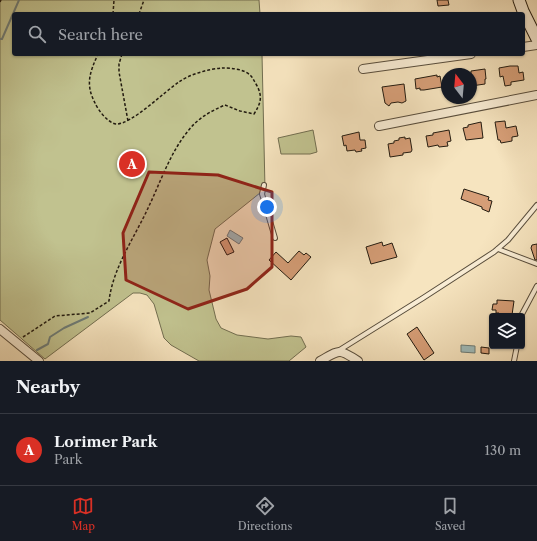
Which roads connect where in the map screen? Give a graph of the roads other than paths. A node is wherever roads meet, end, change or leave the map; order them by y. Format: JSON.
{"nodes":[{"id":1,"x":519,"y":0,"type":"edge"},
{"id":2,"x":524,"y":12,"type":"edge"},
{"id":3,"x":525,"y":15,"type":"edge"},
{"id":4,"x":537,"y":39,"type":"edge"},
{"id":5,"x":537,"y":45,"type":"edge"},
{"id":6,"x":525,"y":47,"type":"edge"},
{"id":7,"x":457,"y":56,"type":"edge"},
{"id":8,"x":363,"y":69,"type":"dead end"},
{"id":9,"x":537,"y":95,"type":"edge"},
{"id":10,"x":379,"y":126,"type":"dead end"},
{"id":11,"x":264,"y":185,"type":"dead end"},
{"id":12,"x":537,"y":205,"type":"edge"},
{"id":13,"x":275,"y":238,"type":"dead end"},
{"id":14,"x":498,"y":249,"type":"junction"},
{"id":15,"x":537,"y":264,"type":"edge"},
{"id":16,"x":537,"y":286,"type":"edge"},
{"id":17,"x":523,"y":313,"type":"edge"},
{"id":18,"x":0,"y":329,"type":"edge"},
{"id":19,"x":516,"y":349,"type":"edge"},
{"id":20,"x":337,"y":351,"type":"junction"},
{"id":21,"x":38,"y":361,"type":"edge"},
{"id":22,"x":320,"y":361,"type":"edge"},
{"id":23,"x":358,"y":361,"type":"edge"},
{"id":24,"x":514,"y":361,"type":"edge"}],
"edges":[{"from":1,"to":2,"type":"street"},
{"from":3,"to":4,"type":"street"},
{"from":5,"to":6,"type":"street"},
{"from":7,"to":8,"type":"street"},
{"from":9,"to":10,"type":"street"},
{"from":11,"to":13,"type":"lane"},
{"from":12,"to":14,"type":"lane"},
{"from":14,"to":15,"type":"lane"},
{"from":14,"to":20,"type":"lane"},
{"from":16,"to":17,"type":"lane"},
{"from":18,"to":21,"type":"street"},
{"from":19,"to":24,"type":"lane"},
{"from":20,"to":22,"type":"street"},
{"from":20,"to":23,"type":"street"}]}
